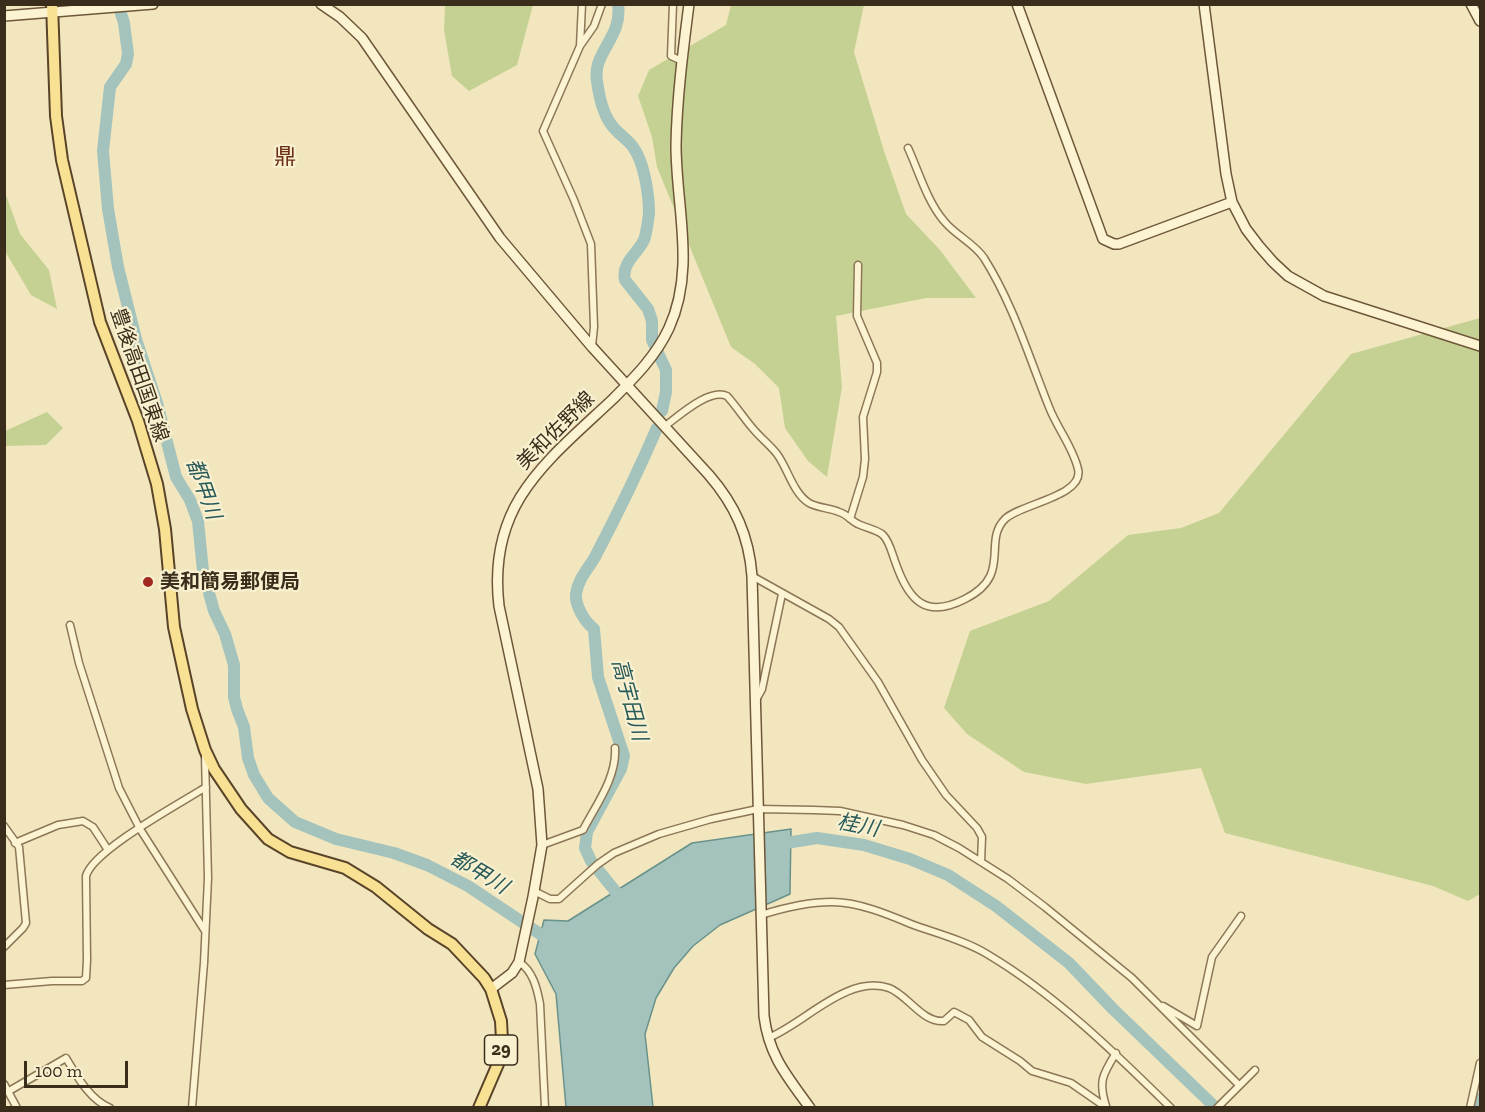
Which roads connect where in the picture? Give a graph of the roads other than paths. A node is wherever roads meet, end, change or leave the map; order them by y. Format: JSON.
{"nodes":[{"id":1,"x":153,"y":4,"type":"edge"},
{"id":2,"x":321,"y":4,"type":"edge"},
{"id":3,"x":582,"y":4,"type":"edge"},
{"id":4,"x":602,"y":4,"type":"edge"},
{"id":5,"x":673,"y":4,"type":"edge"},
{"id":6,"x":689,"y":4,"type":"edge"},
{"id":7,"x":1017,"y":4,"type":"edge"},
{"id":8,"x":1204,"y":4,"type":"edge"},
{"id":9,"x":1471,"y":4,"type":"edge"},
{"id":10,"x":140,"y":6,"type":"edge"},
{"id":11,"x":53,"y":9,"type":"edge"},
{"id":12,"x":4,"y":16,"type":"edge"},
{"id":13,"x":1480,"y":21,"type":"edge"},
{"id":14,"x":580,"y":46,"type":"junction"},
{"id":15,"x":682,"y":61,"type":"junction"},
{"id":16,"x":908,"y":148,"type":"dead end"},
{"id":17,"x":1232,"y":202,"type":"junction"},
{"id":18,"x":858,"y":265,"type":"dead end"},
{"id":19,"x":1480,"y":346,"type":"edge"},
{"id":20,"x":592,"y":347,"type":"junction"},
{"id":21,"x":627,"y":385,"type":"junction"},
{"id":22,"x":665,"y":426,"type":"junction"},
{"id":23,"x":850,"y":519,"type":"junction"},
{"id":24,"x":752,"y":576,"type":"junction"},
{"id":25,"x":782,"y":594,"type":"junction"},
{"id":26,"x":70,"y":625,"type":"dead end"},
{"id":27,"x":756,"y":701,"type":"junction"},
{"id":28,"x":615,"y":748,"type":"dead end"},
{"id":29,"x":205,"y":750,"type":"junction"},
{"id":30,"x":206,"y":787,"type":"junction"},
{"id":31,"x":758,"y":812,"type":"junction"},
{"id":32,"x":4,"y":826,"type":"edge"},
{"id":33,"x":140,"y":829,"type":"junction"},
{"id":34,"x":15,"y":843,"type":"junction"},
{"id":35,"x":542,"y":845,"type":"junction"},
{"id":36,"x":108,"y":850,"type":"junction"},
{"id":37,"x":981,"y":862,"type":"junction"},
{"id":38,"x":534,"y":894,"type":"junction"},
{"id":39,"x":761,"y":914,"type":"junction"},
{"id":40,"x":1241,"y":916,"type":"dead end"},
{"id":41,"x":206,"y":932,"type":"junction"},
{"id":42,"x":4,"y":947,"type":"edge"},
{"id":43,"x":520,"y":957,"type":"junction"},
{"id":44,"x":4,"y":985,"type":"edge"},
{"id":45,"x":491,"y":989,"type":"junction"},
{"id":46,"x":1155,"y":1001,"type":"junction"},
{"id":47,"x":767,"y":1038,"type":"junction"},
{"id":48,"x":1116,"y":1053,"type":"junction"},
{"id":49,"x":1480,"y":1063,"type":"edge"},
{"id":50,"x":1255,"y":1070,"type":"dead end"},
{"id":51,"x":4,"y":1084,"type":"edge"},
{"id":52,"x":1238,"y":1086,"type":"junction"},
{"id":53,"x":9,"y":1091,"type":"junction"},
{"id":54,"x":17,"y":1107,"type":"edge"},
{"id":55,"x":110,"y":1107,"type":"edge"},
{"id":56,"x":192,"y":1107,"type":"edge"},
{"id":57,"x":479,"y":1107,"type":"edge"},
{"id":58,"x":544,"y":1107,"type":"edge"},
{"id":59,"x":810,"y":1107,"type":"edge"},
{"id":60,"x":1106,"y":1107,"type":"edge"},
{"id":61,"x":1172,"y":1107,"type":"edge"},
{"id":62,"x":1217,"y":1107,"type":"edge"},
{"id":63,"x":1470,"y":1107,"type":"edge"}],
"edges":[{"from":1,"to":10,"type":"street"},
{"from":2,"to":20,"type":"street"},
{"from":3,"to":14,"type":"street"},
{"from":4,"to":14,"type":"street"},
{"from":5,"to":15,"type":"street"},
{"from":6,"to":15,"type":"street","name":"美和佐野線"},
{"from":7,"to":17,"type":"street"},
{"from":8,"to":17,"type":"street"},
{"from":9,"to":13,"type":"street"},
{"from":10,"to":11,"type":"street"},
{"from":11,"to":12,"type":"street"},
{"from":11,"to":29,"type":"main road","name":"豊後高田国東線","number":"29"},
{"from":14,"to":20,"type":"street"},
{"from":15,"to":21,"type":"street","name":"美和佐野線"},
{"from":16,"to":23,"type":"street"},
{"from":17,"to":19,"type":"street"},
{"from":18,"to":23,"type":"street"},
{"from":20,"to":21,"type":"street"},
{"from":21,"to":22,"type":"street"},
{"from":21,"to":35,"type":"street","name":"美和佐野線"},
{"from":22,"to":23,"type":"street"},
{"from":22,"to":24,"type":"street"},
{"from":24,"to":25,"type":"street"},
{"from":24,"to":27,"type":"street"},
{"from":25,"to":27,"type":"street"},
{"from":25,"to":37,"type":"street"},
{"from":26,"to":33,"type":"street"},
{"from":27,"to":31,"type":"street"},
{"from":28,"to":35,"type":"street"},
{"from":29,"to":30,"type":"street"},
{"from":29,"to":45,"type":"main road","name":"豊後高田国東線","number":"29"},
{"from":30,"to":33,"type":"street"},
{"from":30,"to":41,"type":"street"},
{"from":31,"to":37,"type":"street"},
{"from":31,"to":38,"type":"street"},
{"from":31,"to":39,"type":"street"},
{"from":32,"to":34,"type":"street"},
{"from":33,"to":36,"type":"street"},
{"from":33,"to":41,"type":"street"},
{"from":34,"to":36,"type":"street"},
{"from":34,"to":42,"type":"street"},
{"from":35,"to":38,"type":"street","name":"美和佐野線"},
{"from":36,"to":44,"type":"street"},
{"from":37,"to":46,"type":"street"},
{"from":38,"to":43,"type":"street","name":"美和佐野線"},
{"from":39,"to":47,"type":"street"},
{"from":39,"to":48,"type":"street"},
{"from":40,"to":46,"type":"street"},
{"from":41,"to":56,"type":"street"},
{"from":43,"to":45,"type":"street"},
{"from":43,"to":58,"type":"street"},
{"from":45,"to":57,"type":"main road","name":"豊後高田国東線","number":"29"},
{"from":46,"to":52,"type":"street"},
{"from":47,"to":59,"type":"street"},
{"from":47,"to":60,"type":"street"},
{"from":48,"to":60,"type":"street"},
{"from":48,"to":61,"type":"street"},
{"from":49,"to":63,"type":"street"},
{"from":50,"to":52,"type":"street"},
{"from":51,"to":53,"type":"street"},
{"from":52,"to":62,"type":"street"},
{"from":53,"to":54,"type":"street"},
{"from":53,"to":55,"type":"street"}]}
